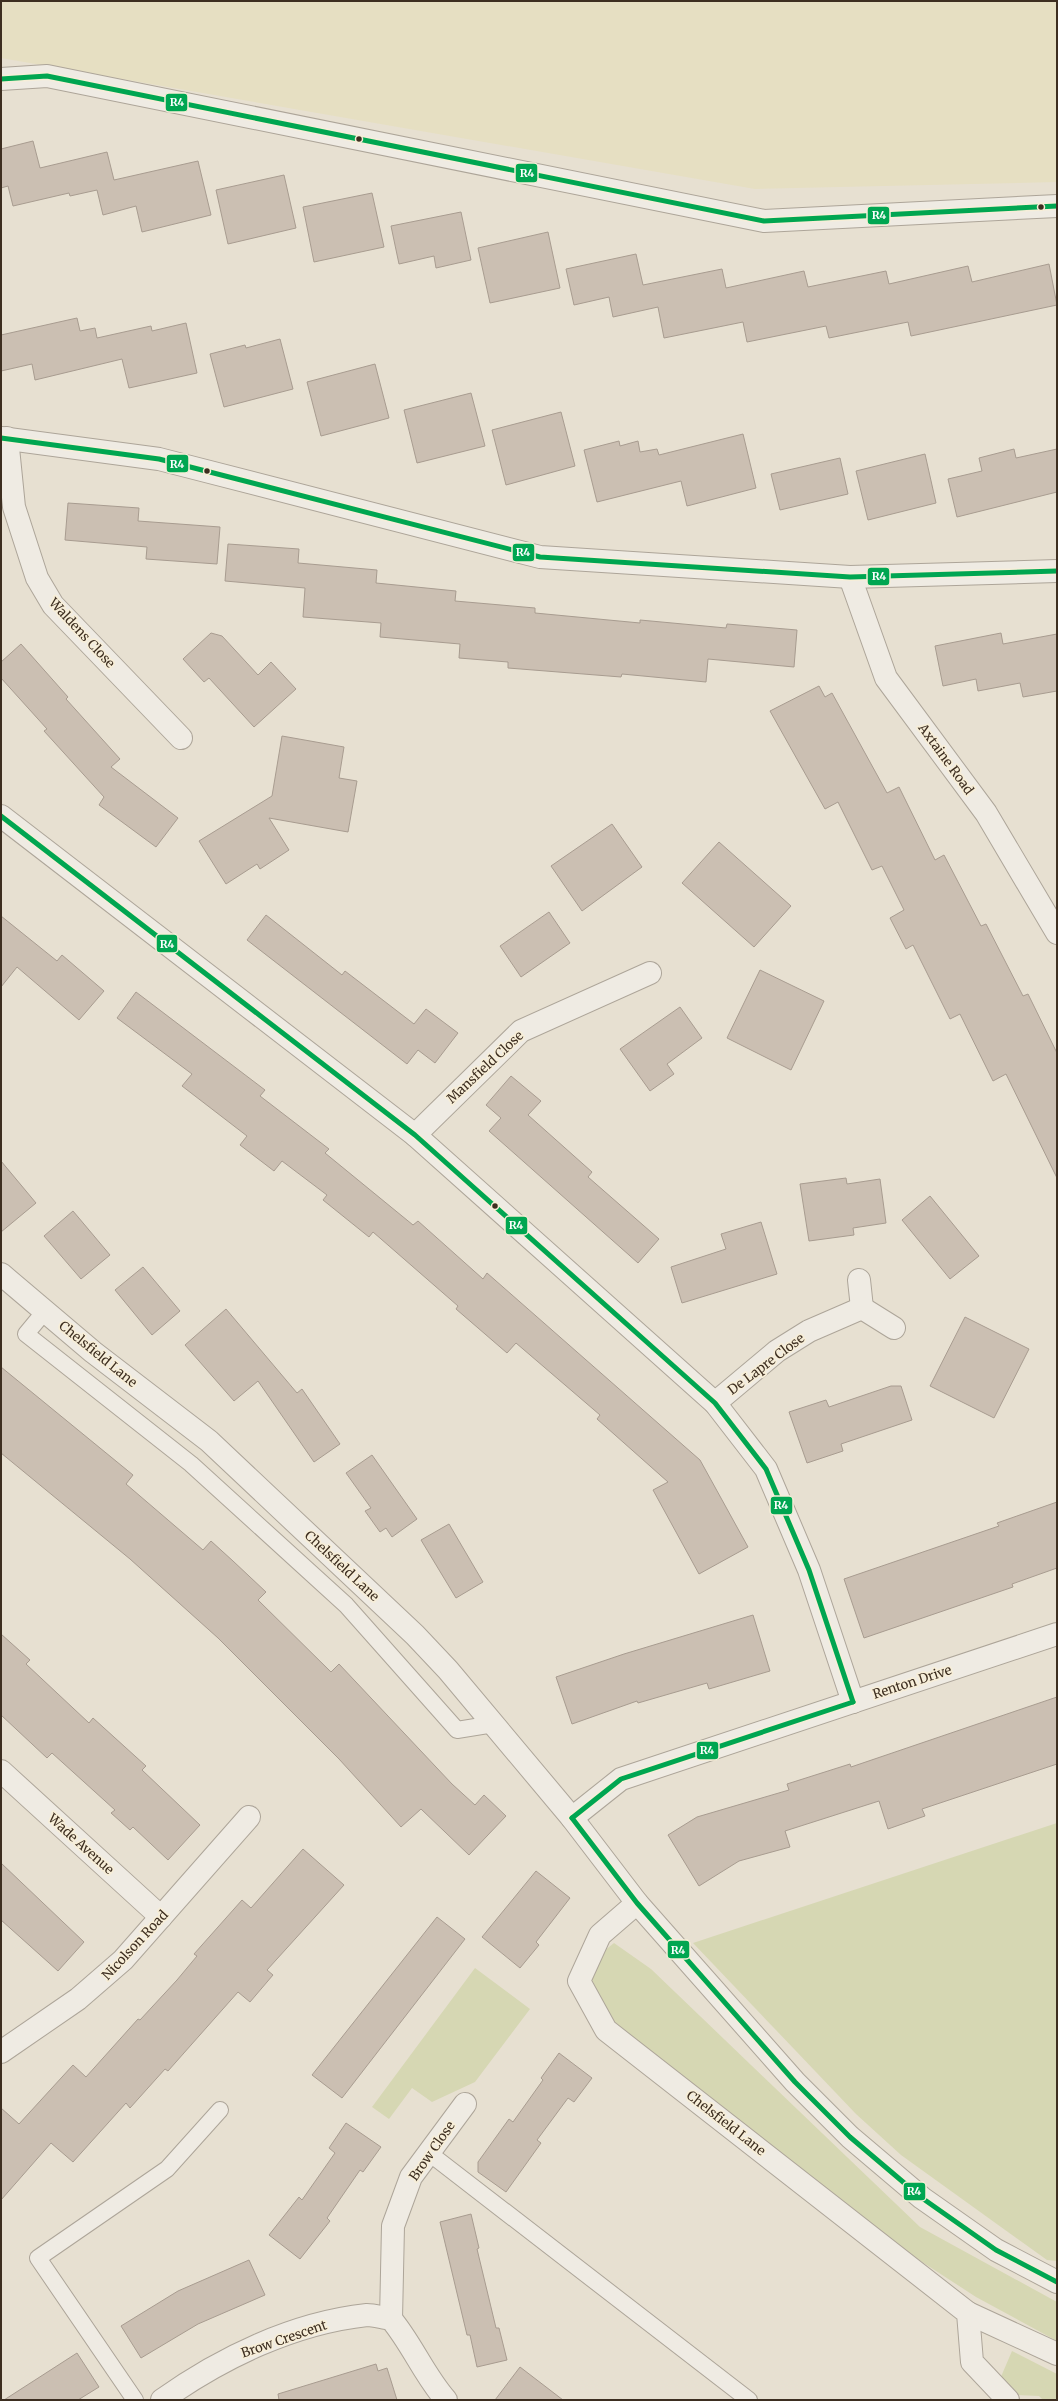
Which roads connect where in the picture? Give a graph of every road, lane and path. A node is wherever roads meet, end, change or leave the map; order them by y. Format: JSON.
{"nodes":[{"id":1,"x":1,"y":79,"type":"edge"},
{"id":2,"x":1057,"y":206,"type":"edge"},
{"id":3,"x":4,"y":438,"type":"edge"},
{"id":4,"x":1057,"y":571,"type":"edge"},
{"id":5,"x":850,"y":577,"type":"junction"},
{"id":6,"x":181,"y":738,"type":"dead end"},
{"id":7,"x":1,"y":816,"type":"edge"},
{"id":8,"x":1057,"y":934,"type":"edge"},
{"id":9,"x":650,"y":973,"type":"dead end"},
{"id":10,"x":415,"y":1135,"type":"junction"},
{"id":11,"x":1,"y":1274,"type":"edge"},
{"id":12,"x":859,"y":1280,"type":"dead end"},
{"id":13,"x":862,"y":1308,"type":"junction"},
{"id":14,"x":45,"y":1311,"type":"junction"},
{"id":15,"x":894,"y":1328,"type":"dead end"},
{"id":16,"x":715,"y":1403,"type":"junction"},
{"id":17,"x":1057,"y":1634,"type":"edge"},
{"id":18,"x":853,"y":1702,"type":"junction"},
{"id":19,"x":494,"y":1724,"type":"junction"},
{"id":20,"x":1,"y":1771,"type":"edge"},
{"id":21,"x":249,"y":1817,"type":"dead end"},
{"id":22,"x":572,"y":1818,"type":"junction"},
{"id":23,"x":637,"y":1903,"type":"junction"},
{"id":24,"x":161,"y":1917,"type":"junction"},
{"id":25,"x":1,"y":2052,"type":"edge"},
{"id":26,"x":465,"y":2104,"type":"dead end"},
{"id":27,"x":220,"y":2110,"type":"dead end"},
{"id":28,"x":429,"y":2153,"type":"junction"},
{"id":29,"x":1057,"y":2282,"type":"edge"},
{"id":30,"x":968,"y":2312,"type":"junction"},
{"id":31,"x":391,"y":2319,"type":"junction"},
{"id":32,"x":1057,"y":2354,"type":"edge"},
{"id":33,"x":135,"y":2400,"type":"edge"},
{"id":34,"x":162,"y":2400,"type":"edge"},
{"id":35,"x":446,"y":2400,"type":"edge"},
{"id":36,"x":749,"y":2400,"type":"edge"},
{"id":37,"x":1008,"y":2400,"type":"edge"}],
"edges":[{"from":1,"to":2,"type":"street"},
{"from":3,"to":5,"type":"street"},
{"from":3,"to":6,"type":"street","name":"Waldens Close"},
{"from":4,"to":5,"type":"street"},
{"from":5,"to":8,"type":"street","name":"Axtaine Road"},
{"from":7,"to":10,"type":"street"},
{"from":9,"to":10,"type":"street","name":"Mansfield Close"},
{"from":10,"to":16,"type":"street"},
{"from":11,"to":14,"type":"street","name":"Chelsfield Lane"},
{"from":12,"to":13,"type":"street"},
{"from":13,"to":15,"type":"street"},
{"from":13,"to":16,"type":"street","name":"De Lapre Close"},
{"from":14,"to":19,"type":"street","name":"Chelsfield Lane"},
{"from":14,"to":19,"type":"lane"},
{"from":16,"to":18,"type":"street"},
{"from":17,"to":18,"type":"street","name":"Renton Drive"},
{"from":18,"to":22,"type":"street","name":"Renton Drive"},
{"from":19,"to":22,"type":"street","name":"Chelsfield Lane"},
{"from":20,"to":24,"type":"street","name":"Wade Avenue"},
{"from":21,"to":24,"type":"street","name":"Nicolson Road"},
{"from":22,"to":23,"type":"street","name":"Chelsfield Lane"},
{"from":23,"to":29,"type":"street","name":"Chelsfield Lane"},
{"from":23,"to":30,"type":"street","name":"Chelsfield Lane"},
{"from":24,"to":25,"type":"street","name":"Nicolson Road"},
{"from":26,"to":28,"type":"street","name":"Brow Close"},
{"from":27,"to":33,"type":"lane"},
{"from":28,"to":31,"type":"street","name":"Brow Close"},
{"from":28,"to":36,"type":"lane"},
{"from":30,"to":32,"type":"street","name":"Chelsfield Lane"},
{"from":30,"to":37,"type":"street"},
{"from":31,"to":34,"type":"street","name":"Brow Crescent"},
{"from":31,"to":35,"type":"street"}]}
